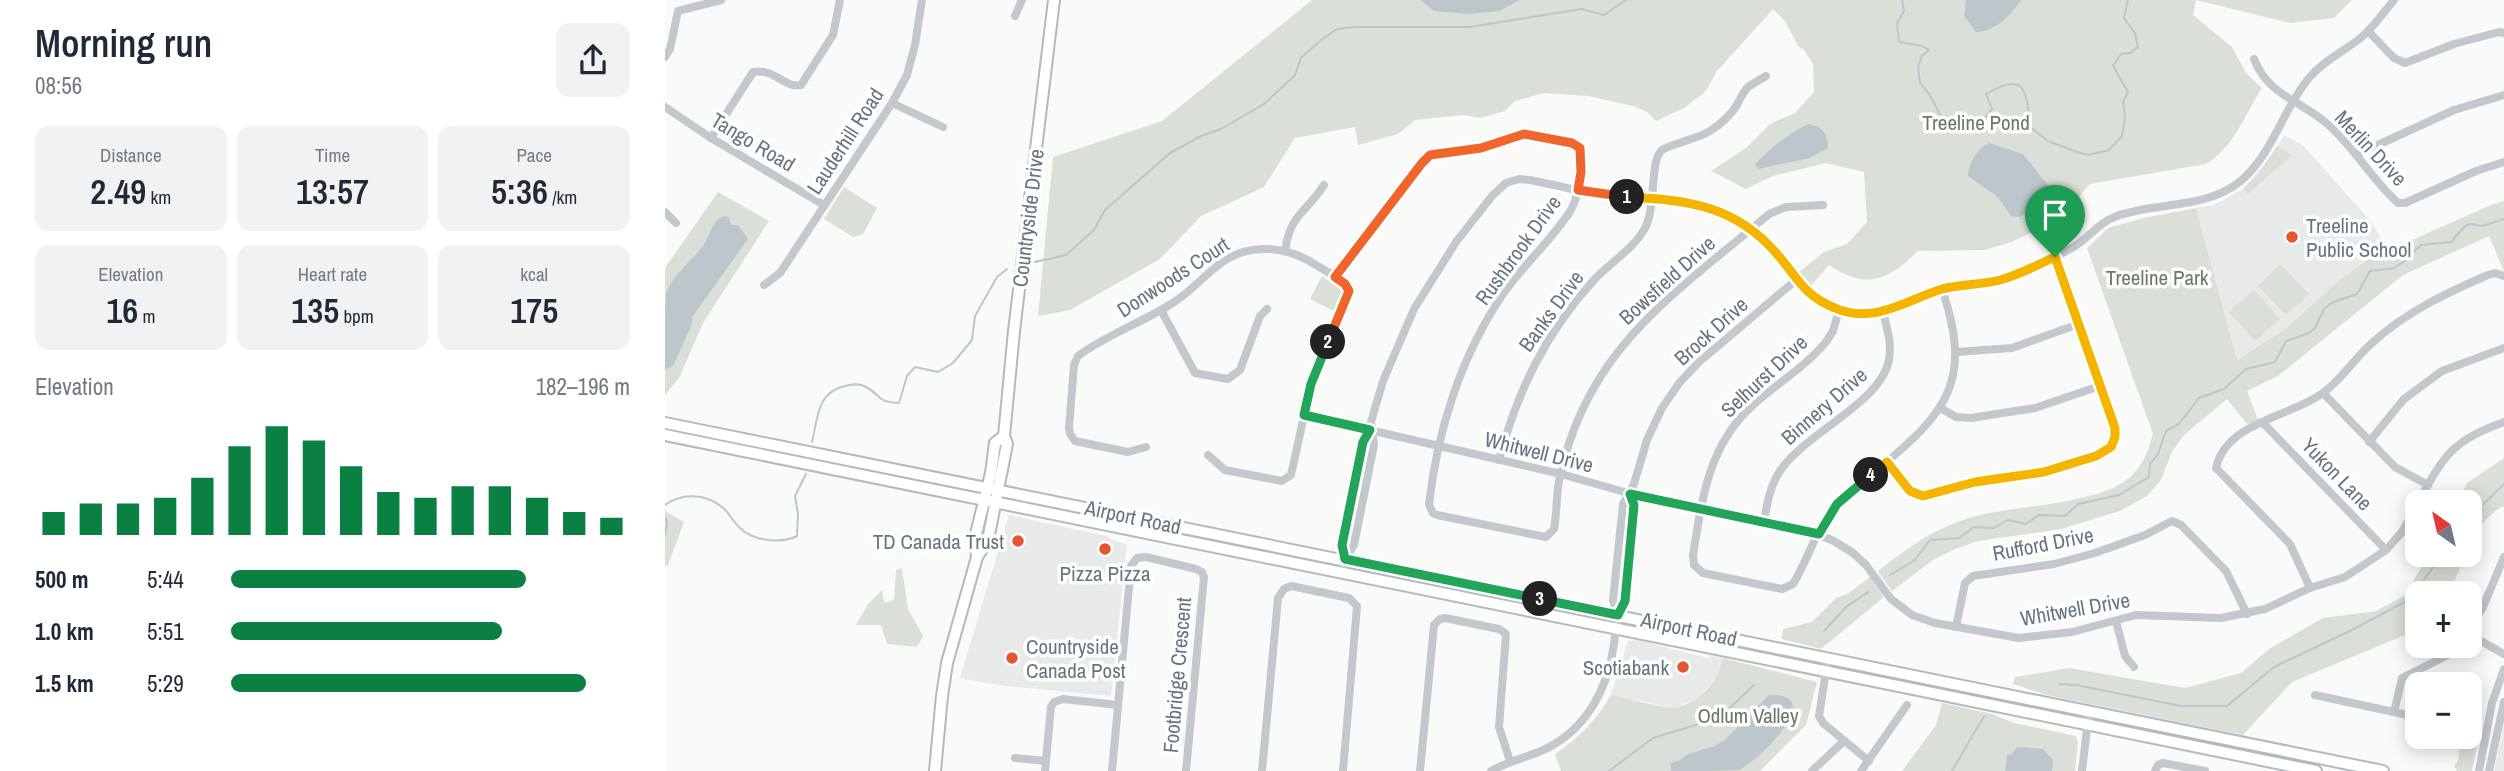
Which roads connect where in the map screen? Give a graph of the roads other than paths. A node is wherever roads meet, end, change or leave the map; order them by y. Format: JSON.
{"nodes":[{"id":1,"x":721,"y":0,"type":"edge"},
{"id":2,"x":840,"y":0,"type":"edge"},
{"id":3,"x":922,"y":0,"type":"edge"},
{"id":4,"x":1022,"y":0,"type":"edge"},
{"id":5,"x":1054,"y":0,"type":"edge"},
{"id":6,"x":2394,"y":0,"type":"edge"},
{"id":7,"x":1015,"y":16,"type":"dead end"},
{"id":8,"x":2368,"y":31,"type":"junction"},
{"id":9,"x":2504,"y":33,"type":"edge"},
{"id":10,"x":665,"y":57,"type":"edge"},
{"id":11,"x":2253,"y":59,"type":"dead end"},
{"id":12,"x":1766,"y":76,"type":"dead end"},
{"id":13,"x":2504,"y":95,"type":"edge"},
{"id":14,"x":2293,"y":101,"type":"junction"},
{"id":15,"x":892,"y":103,"type":"junction"},
{"id":16,"x":665,"y":107,"type":"edge"},
{"id":17,"x":943,"y":127,"type":"dead end"},
{"id":18,"x":711,"y":138,"type":"junction"},
{"id":19,"x":2356,"y":155,"type":"junction"},
{"id":20,"x":2504,"y":162,"type":"edge"},
{"id":21,"x":1324,"y":185,"type":"dead end"},
{"id":22,"x":1578,"y":190,"type":"junction"},
{"id":23,"x":1653,"y":199,"type":"junction"},
{"id":24,"x":824,"y":205,"type":"junction"},
{"id":25,"x":1823,"y":205,"type":"dead end"},
{"id":26,"x":665,"y":212,"type":"edge"},
{"id":27,"x":676,"y":223,"type":"dead end"},
{"id":28,"x":1751,"y":230,"type":"junction"},
{"id":29,"x":1285,"y":251,"type":"junction"},
{"id":30,"x":2055,"y":257,"type":"junction"},
{"id":31,"x":2504,"y":276,"type":"edge"},
{"id":32,"x":1335,"y":277,"type":"junction"},
{"id":33,"x":1796,"y":280,"type":"junction"},
{"id":34,"x":764,"y":285,"type":"dead end"},
{"id":35,"x":1942,"y":289,"type":"junction"},
{"id":36,"x":1267,"y":309,"type":"dead end"},
{"id":37,"x":1161,"y":310,"type":"junction"},
{"id":38,"x":1839,"y":310,"type":"junction"},
{"id":39,"x":1883,"y":312,"type":"junction"},
{"id":40,"x":2079,"y":324,"type":"junction"},
{"id":41,"x":2504,"y":348,"type":"edge"},
{"id":42,"x":1956,"y":352,"type":"junction"},
{"id":43,"x":2100,"y":386,"type":"junction"},
{"id":44,"x":2323,"y":393,"type":"junction"},
{"id":45,"x":1940,"y":408,"type":"junction"},
{"id":46,"x":1304,"y":415,"type":"junction"},
{"id":47,"x":2504,"y":422,"type":"edge"},
{"id":48,"x":665,"y":423,"type":"edge"},
{"id":49,"x":2263,"y":423,"type":"junction"},
{"id":50,"x":1370,"y":430,"type":"junction"},
{"id":51,"x":665,"y":435,"type":"edge"},
{"id":52,"x":1004,"y":436,"type":"junction"},
{"id":53,"x":2369,"y":442,"type":"junction"},
{"id":54,"x":1146,"y":446,"type":"dead end"},
{"id":55,"x":1440,"y":446,"type":"junction"},
{"id":56,"x":785,"y":453,"type":"junction"},
{"id":57,"x":1208,"y":455,"type":"dead end"},
{"id":58,"x":1499,"y":460,"type":"junction"},
{"id":59,"x":1887,"y":462,"type":"junction"},
{"id":60,"x":1561,"y":474,"type":"junction"},
{"id":61,"x":2428,"y":485,"type":"junction"},
{"id":62,"x":988,"y":487,"type":"junction"},
{"id":63,"x":1000,"y":490,"type":"junction"},
{"id":64,"x":2425,"y":490,"type":"edge"},
{"id":65,"x":1630,"y":494,"type":"junction"},
{"id":66,"x":985,"y":499,"type":"junction"},
{"id":67,"x":997,"y":502,"type":"junction"},
{"id":68,"x":1700,"y":509,"type":"junction"},
{"id":69,"x":1764,"y":522,"type":"junction"},
{"id":70,"x":2405,"y":528,"type":"edge"},
{"id":71,"x":1819,"y":534,"type":"junction"},
{"id":72,"x":2386,"y":550,"type":"junction"},
{"id":73,"x":977,"y":556,"type":"junction"},
{"id":74,"x":2504,"y":557,"type":"edge"},
{"id":75,"x":1345,"y":559,"type":"junction"},
{"id":76,"x":1342,"y":572,"type":"junction"},
{"id":77,"x":2310,"y":588,"type":"junction"},
{"id":78,"x":2482,"y":609,"type":"edge"},
{"id":79,"x":2247,"y":614,"type":"junction"},
{"id":80,"x":1618,"y":615,"type":"junction"},
{"id":81,"x":2116,"y":621,"type":"junction"},
{"id":82,"x":1616,"y":627,"type":"junction"},
{"id":83,"x":1956,"y":627,"type":"junction"},
{"id":84,"x":2482,"y":640,"type":"edge"},
{"id":85,"x":2504,"y":654,"type":"edge"},
{"id":86,"x":1828,"y":658,"type":"junction"},
{"id":87,"x":2442,"y":658,"type":"edge"},
{"id":88,"x":2134,"y":667,"type":"dead end"},
{"id":89,"x":2504,"y":669,"type":"edge"},
{"id":90,"x":1826,"y":671,"type":"junction"},
{"id":91,"x":2315,"y":695,"type":"dead end"},
{"id":92,"x":2504,"y":702,"type":"edge"},
{"id":93,"x":1118,"y":705,"type":"junction"},
{"id":94,"x":1907,"y":705,"type":"dead end"},
{"id":95,"x":2089,"y":712,"type":"junction"},
{"id":96,"x":2394,"y":712,"type":"junction"},
{"id":97,"x":2405,"y":714,"type":"edge"},
{"id":98,"x":2087,"y":724,"type":"junction"},
{"id":99,"x":1844,"y":741,"type":"junction"},
{"id":100,"x":1015,"y":758,"type":"dead end"},
{"id":101,"x":1046,"y":761,"type":"junction"},
{"id":102,"x":1510,"y":761,"type":"junction"},
{"id":103,"x":1869,"y":761,"type":"junction"},
{"id":104,"x":935,"y":771,"type":"edge"},
{"id":105,"x":1045,"y":771,"type":"edge"},
{"id":106,"x":1112,"y":771,"type":"edge"},
{"id":107,"x":1186,"y":771,"type":"edge"},
{"id":108,"x":1262,"y":771,"type":"edge"},
{"id":109,"x":1343,"y":771,"type":"edge"},
{"id":110,"x":1420,"y":771,"type":"edge"},
{"id":111,"x":1491,"y":771,"type":"edge"},
{"id":112,"x":1812,"y":771,"type":"edge"},
{"id":113,"x":1861,"y":771,"type":"edge"},
{"id":114,"x":2082,"y":771,"type":"edge"},
{"id":115,"x":2155,"y":771,"type":"edge"},
{"id":116,"x":2205,"y":771,"type":"edge"},
{"id":117,"x":2316,"y":771,"type":"edge"},
{"id":118,"x":2383,"y":771,"type":"edge"},
{"id":119,"x":2479,"y":771,"type":"edge"},
{"id":120,"x":2489,"y":771,"type":"edge"}],
"edges":[{"from":1,"to":10,"type":"street"},
{"from":2,"to":18,"type":"street"},
{"from":3,"to":15,"type":"street","name":"Lauderhill Road"},
{"from":4,"to":7,"type":"street"},
{"from":5,"to":52,"type":"main road","name":"Countryside Drive"},
{"from":6,"to":8,"type":"street"},
{"from":8,"to":9,"type":"street"},
{"from":8,"to":14,"type":"street"},
{"from":11,"to":14,"type":"street","name":"Merlin Drive"},
{"from":12,"to":23,"type":"street","name":"Banks Drive"},
{"from":13,"to":19,"type":"street"},
{"from":14,"to":19,"type":"street","name":"Merlin Drive"},
{"from":14,"to":30,"type":"street"},
{"from":15,"to":17,"type":"street"},
{"from":15,"to":24,"type":"street","name":"Lauderhill Road"},
{"from":16,"to":18,"type":"street","name":"Tango Road"},
{"from":18,"to":24,"type":"street","name":"Tango Road"},
{"from":19,"to":20,"type":"street","name":"Merlin Drive"},
{"from":21,"to":29,"type":"street"},
{"from":22,"to":23,"type":"street"},
{"from":22,"to":32,"type":"street"},
{"from":22,"to":50,"type":"street"},
{"from":22,"to":55,"type":"street","name":"Rushbrook Drive"},
{"from":23,"to":28,"type":"street"},
{"from":23,"to":58,"type":"street","name":"Banks Drive"},
{"from":24,"to":34,"type":"street","name":"Lauderhill Road"},
{"from":25,"to":28,"type":"street","name":"Bowsfield Drive"},
{"from":26,"to":27,"type":"street"},
{"from":28,"to":33,"type":"street"},
{"from":28,"to":60,"type":"street","name":"Bowsfield Drive"},
{"from":29,"to":32,"type":"street","name":"Donwoods Court"},
{"from":29,"to":37,"type":"street","name":"Donwoods Court"},
{"from":30,"to":35,"type":"street"},
{"from":30,"to":40,"type":"street"},
{"from":31,"to":44,"type":"street"},
{"from":32,"to":46,"type":"street"},
{"from":33,"to":38,"type":"street"},
{"from":33,"to":65,"type":"street","name":"Brock Drive"},
{"from":35,"to":39,"type":"street"},
{"from":35,"to":42,"type":"street"},
{"from":36,"to":37,"type":"street"},
{"from":37,"to":54,"type":"street","name":"Donwoods Court"},
{"from":38,"to":39,"type":"street"},
{"from":38,"to":68,"type":"street","name":"Selhurst Drive"},
{"from":39,"to":69,"type":"street","name":"Binnery Drive"},
{"from":40,"to":42,"type":"street"},
{"from":40,"to":43,"type":"street"},
{"from":41,"to":53,"type":"street"},
{"from":42,"to":45,"type":"street"},
{"from":43,"to":45,"type":"street"},
{"from":43,"to":59,"type":"street"},
{"from":44,"to":49,"type":"street"},
{"from":44,"to":53,"type":"street"},
{"from":45,"to":59,"type":"street"},
{"from":46,"to":50,"type":"street","name":"Whitwell Drive"},
{"from":46,"to":57,"type":"street"},
{"from":47,"to":61,"type":"street","name":"Whitwell Drive"},
{"from":48,"to":56,"type":"main road","name":"Airport Road"},
{"from":49,"to":72,"type":"street","name":"Yukon Lane"},
{"from":49,"to":77,"type":"street"},
{"from":50,"to":55,"type":"street","name":"Whitwell Drive"},
{"from":50,"to":75,"type":"street"},
{"from":51,"to":56,"type":"main road","name":"Airport Road"},
{"from":52,"to":62,"type":"main road","name":"Countryside Drive"},
{"from":52,"to":63,"type":"main road","name":"Countryside Drive"},
{"from":53,"to":61,"type":"street"},
{"from":55,"to":58,"type":"street","name":"Whitwell Drive"},
{"from":55,"to":60,"type":"street","name":"Rushbrook Drive"},
{"from":56,"to":62,"type":"main road","name":"Airport Road"},
{"from":56,"to":66,"type":"main road","name":"Airport Road"},
{"from":58,"to":60,"type":"street","name":"Whitwell Drive"},
{"from":59,"to":71,"type":"street"},
{"from":60,"to":65,"type":"street","name":"Whitwell Drive"},
{"from":61,"to":64,"type":"street","name":"Whitwell Drive"},
{"from":62,"to":63,"type":"main road","name":"Airport Road"},
{"from":62,"to":66,"type":"main road","name":"Countryside Drive"},
{"from":63,"to":67,"type":"main road","name":"Countryside Drive"},
{"from":63,"to":75,"type":"main road","name":"Airport Road"},
{"from":65,"to":68,"type":"street","name":"Whitwell Drive"},
{"from":65,"to":80,"type":"street","name":"Brock Drive"},
{"from":66,"to":67,"type":"main road","name":"Airport Road"},
{"from":66,"to":73,"type":"main road","name":"Countryside Drive"},
{"from":67,"to":73,"type":"main road","name":"Countryside Drive"},
{"from":67,"to":76,"type":"main road","name":"Airport Road"},
{"from":68,"to":69,"type":"street","name":"Whitwell Drive"},
{"from":68,"to":71,"type":"street","name":"Selhurst Drive"},
{"from":69,"to":71,"type":"street","name":"Whitwell Drive"},
{"from":70,"to":72,"type":"street","name":"Whitwell Drive"},
{"from":71,"to":83,"type":"street","name":"Whitwell Drive"},
{"from":72,"to":77,"type":"street","name":"Whitwell Drive"},
{"from":73,"to":104,"type":"main road","name":"Countryside Drive"},
{"from":74,"to":78,"type":"street"},
{"from":75,"to":76,"type":"street"},
{"from":75,"to":80,"type":"main road","name":"Airport Road"},
{"from":76,"to":82,"type":"main road","name":"Airport Road"},
{"from":77,"to":79,"type":"street","name":"Whitwell Drive"},
{"from":79,"to":81,"type":"street","name":"Whitwell Drive"},
{"from":79,"to":83,"type":"street","name":"Rufford Drive"},
{"from":80,"to":82,"type":"street","name":"Brock Drive"},
{"from":80,"to":86,"type":"main road","name":"Airport Road"},
{"from":81,"to":83,"type":"street","name":"Whitwell Drive"},
{"from":81,"to":88,"type":"street"},
{"from":82,"to":90,"type":"main road","name":"Airport Road"},
{"from":82,"to":102,"type":"street","name":"Brock Drive"},
{"from":84,"to":85,"type":"street"},
{"from":86,"to":90,"type":"street"},
{"from":86,"to":95,"type":"main road","name":"Airport Road"},
{"from":87,"to":96,"type":"street"},
{"from":89,"to":119,"type":"street"},
{"from":90,"to":98,"type":"main road","name":"Airport Road"},
{"from":90,"to":99,"type":"street"},
{"from":91,"to":96,"type":"street"},
{"from":92,"to":120,"type":"street"},
{"from":93,"to":101,"type":"street"},
{"from":93,"to":106,"type":"street","name":"Footbridge Crescent"},
{"from":93,"to":107,"type":"street","name":"Footbridge Crescent"},
{"from":94,"to":103,"type":"street"},
{"from":95,"to":98,"type":"street"},
{"from":95,"to":118,"type":"main road","name":"Airport Road"},
{"from":96,"to":97,"type":"street"},
{"from":98,"to":114,"type":"street"},
{"from":98,"to":117,"type":"main road","name":"Airport Road"},
{"from":99,"to":103,"type":"street"},
{"from":99,"to":112,"type":"street"},
{"from":100,"to":101,"type":"street"},
{"from":101,"to":105,"type":"street"},
{"from":102,"to":110,"type":"street"},
{"from":102,"to":111,"type":"street","name":"Brock Drive"},
{"from":103,"to":113,"type":"street"},
{"from":108,"to":109,"type":"street"},
{"from":115,"to":116,"type":"street"}]}
